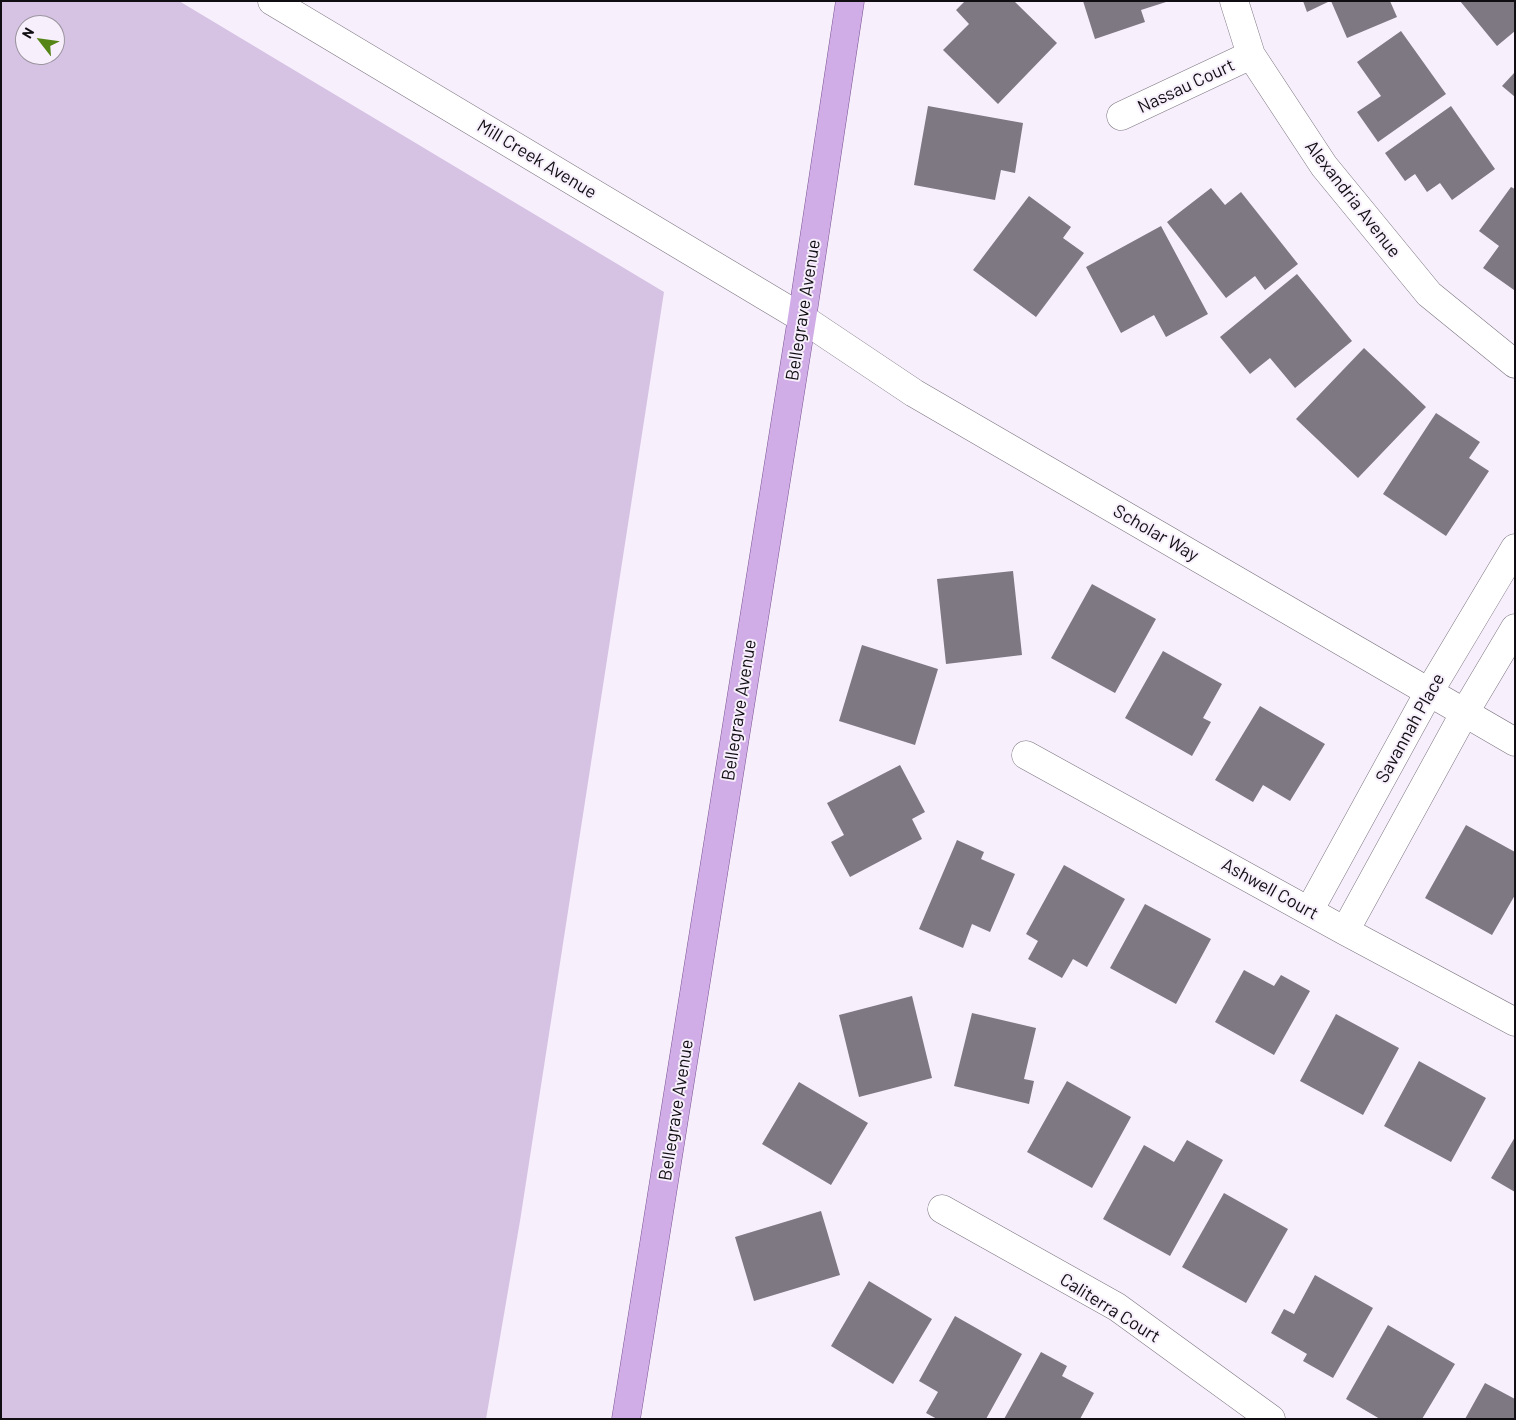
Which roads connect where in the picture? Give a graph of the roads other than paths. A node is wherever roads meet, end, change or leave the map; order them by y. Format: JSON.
{"nodes":[{"id":1,"x":272,"y":1,"type":"edge"},
{"id":2,"x":850,"y":1,"type":"edge"},
{"id":3,"x":1234,"y":1,"type":"edge"},
{"id":4,"x":1251,"y":55,"type":"junction"},
{"id":5,"x":1121,"y":116,"type":"dead end"},
{"id":6,"x":802,"y":318,"type":"junction"},
{"id":7,"x":1515,"y":364,"type":"edge"},
{"id":8,"x":1515,"y":548,"type":"edge"},
{"id":9,"x":1515,"y":628,"type":"edge"},
{"id":10,"x":1429,"y":692,"type":"junction"},
{"id":11,"x":1464,"y":712,"type":"junction"},
{"id":12,"x":1515,"y":742,"type":"edge"},
{"id":13,"x":1026,"y":755,"type":"dead end"},
{"id":14,"x":1309,"y":911,"type":"junction"},
{"id":15,"x":1345,"y":931,"type":"junction"},
{"id":16,"x":1515,"y":1022,"type":"edge"},
{"id":17,"x":942,"y":1209,"type":"dead end"},
{"id":18,"x":626,"y":1419,"type":"edge"},
{"id":19,"x":1270,"y":1419,"type":"edge"}],
"edges":[{"from":1,"to":6,"type":"street","name":"Mill Creek Avenue"},
{"from":2,"to":6,"type":"main road","name":"Bellegrave Avenue"},
{"from":3,"to":4,"type":"street","name":"Alexandria Avenue"},
{"from":4,"to":5,"type":"street","name":"Nassau Court"},
{"from":4,"to":7,"type":"street","name":"Alexandria Avenue"},
{"from":6,"to":10,"type":"street","name":"Scholar Way"},
{"from":6,"to":18,"type":"main road","name":"Bellegrave Avenue"},
{"from":8,"to":10,"type":"street","name":"Savannah Place"},
{"from":9,"to":11,"type":"street"},
{"from":10,"to":11,"type":"street","name":"Scholar Way"},
{"from":10,"to":14,"type":"street","name":"Savannah Place"},
{"from":11,"to":12,"type":"street","name":"Scholar Way"},
{"from":11,"to":15,"type":"street"},
{"from":13,"to":14,"type":"street","name":"Ashwell Court"},
{"from":14,"to":15,"type":"street","name":"Ashwell Court"},
{"from":15,"to":16,"type":"street","name":"Ashwell Court"},
{"from":17,"to":19,"type":"street","name":"Caliterra Court"}]}
